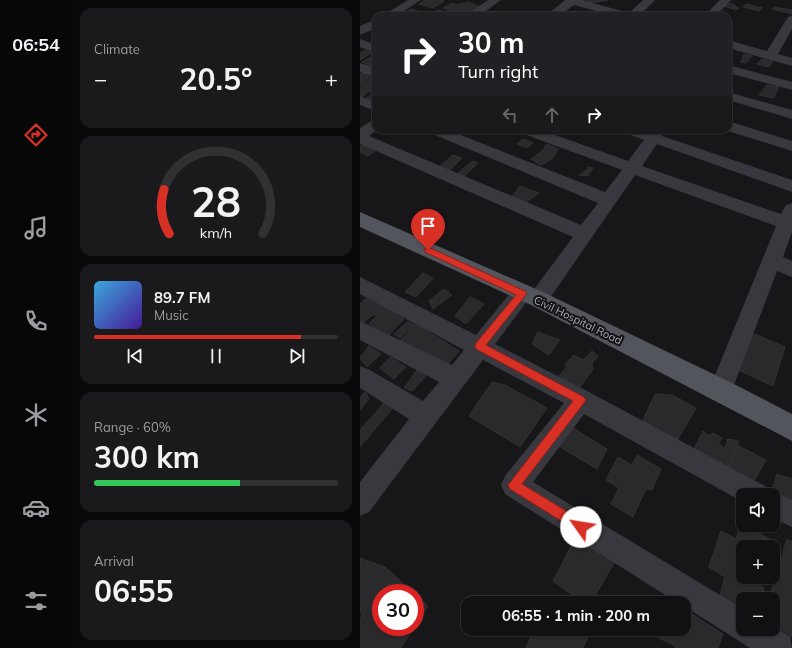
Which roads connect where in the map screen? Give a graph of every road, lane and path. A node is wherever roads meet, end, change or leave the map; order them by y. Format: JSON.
{"nodes":[{"id":1,"x":416,"y":0,"type":"edge"},
{"id":2,"x":496,"y":0,"type":"edge"},
{"id":3,"x":572,"y":0,"type":"edge"},
{"id":4,"x":650,"y":0,"type":"edge"},
{"id":5,"x":726,"y":0,"type":"edge"},
{"id":6,"x":395,"y":12,"type":"edge"},
{"id":7,"x":477,"y":12,"type":"edge"},
{"id":8,"x":557,"y":12,"type":"edge"},
{"id":9,"x":614,"y":12,"type":"edge"},
{"id":10,"x":636,"y":12,"type":"edge"},
{"id":11,"x":714,"y":12,"type":"edge"},
{"id":12,"x":792,"y":19,"type":"edge"},
{"id":13,"x":372,"y":24,"type":"edge"},
{"id":14,"x":360,"y":32,"type":"edge"},
{"id":15,"x":360,"y":43,"type":"edge"},
{"id":16,"x":732,"y":45,"type":"edge"},
{"id":17,"x":372,"y":48,"type":"edge"},
{"id":18,"x":770,"y":56,"type":"junction"},
{"id":19,"x":792,"y":62,"type":"edge"},
{"id":20,"x":360,"y":67,"type":"edge"},
{"id":21,"x":732,"y":70,"type":"edge"},
{"id":22,"x":372,"y":72,"type":"edge"},
{"id":23,"x":792,"y":86,"type":"edge"},
{"id":24,"x":732,"y":97,"type":"edge"},
{"id":25,"x":360,"y":100,"type":"edge"},
{"id":26,"x":372,"y":104,"type":"edge"},
{"id":27,"x":792,"y":115,"type":"edge"},
{"id":28,"x":372,"y":127,"type":"edge"},
{"id":29,"x":732,"y":127,"type":"edge"},
{"id":30,"x":445,"y":134,"type":"edge"},
{"id":31,"x":537,"y":134,"type":"edge"},
{"id":32,"x":656,"y":134,"type":"edge"},
{"id":33,"x":360,"y":137,"type":"edge"},
{"id":34,"x":792,"y":146,"type":"edge"},
{"id":35,"x":632,"y":168,"type":"junction"},
{"id":36,"x":792,"y":186,"type":"edge"},
{"id":37,"x":608,"y":200,"type":"junction"},
{"id":38,"x":789,"y":216,"type":"edge"},
{"id":39,"x":360,"y":219,"type":"edge"},
{"id":40,"x":584,"y":234,"type":"junction"},
{"id":41,"x":771,"y":260,"type":"junction"},
{"id":42,"x":792,"y":269,"type":"edge"},
{"id":43,"x":360,"y":285,"type":"edge"},
{"id":44,"x":530,"y":296,"type":"junction"},
{"id":45,"x":360,"y":330,"type":"edge"},
{"id":46,"x":479,"y":346,"type":"junction"},
{"id":47,"x":360,"y":376,"type":"edge"},
{"id":48,"x":456,"y":379,"type":"junction"},
{"id":49,"x":721,"y":390,"type":"junction"},
{"id":50,"x":581,"y":400,"type":"junction"},
{"id":51,"x":426,"y":416,"type":"junction"},
{"id":52,"x":792,"y":428,"type":"edge"},
{"id":53,"x":743,"y":488,"type":"edge"},
{"id":54,"x":360,"y":503,"type":"edge"},
{"id":55,"x":780,"y":508,"type":"edge"},
{"id":56,"x":792,"y":514,"type":"edge"},
{"id":57,"x":736,"y":622,"type":"edge"},
{"id":58,"x":759,"y":636,"type":"edge"},
{"id":59,"x":779,"y":648,"type":"edge"}],
"edges":[{"from":1,"to":6,"type":"street"},
{"from":2,"to":7,"type":"street"},
{"from":3,"to":8,"type":"street"},
{"from":3,"to":9,"type":"street"},
{"from":4,"to":10,"type":"street"},
{"from":5,"to":11,"type":"street"},
{"from":12,"to":18,"type":"street"},
{"from":13,"to":14,"type":"street"},
{"from":15,"to":17,"type":"street"},
{"from":16,"to":18,"type":"street"},
{"from":18,"to":19,"type":"street"},
{"from":20,"to":22,"type":"street"},
{"from":21,"to":23,"type":"street"},
{"from":24,"to":27,"type":"street"},
{"from":25,"to":26,"type":"street"},
{"from":28,"to":33,"type":"street"},
{"from":29,"to":34,"type":"street"},
{"from":30,"to":37,"type":"street"},
{"from":31,"to":35,"type":"street"},
{"from":32,"to":35,"type":"street"},
{"from":32,"to":36,"type":"street"},
{"from":33,"to":40,"type":"street"},
{"from":35,"to":37,"type":"street"},
{"from":35,"to":38,"type":"street"},
{"from":37,"to":40,"type":"street"},
{"from":38,"to":41,"type":"street"},
{"from":39,"to":44,"type":"main road","name":"Civil Hospital Road"},
{"from":40,"to":44,"type":"street"},
{"from":41,"to":42,"type":"street"},
{"from":41,"to":49,"type":"street"},
{"from":43,"to":46,"type":"street"},
{"from":44,"to":46,"type":"street"},
{"from":44,"to":49,"type":"main road","name":"Civil Hospital Road"},
{"from":45,"to":48,"type":"street"},
{"from":46,"to":48,"type":"street"},
{"from":46,"to":50,"type":"street"},
{"from":47,"to":51,"type":"street"},
{"from":48,"to":51,"type":"street"},
{"from":49,"to":52,"type":"main road","name":"Civil Hospital Road"},
{"from":50,"to":53,"type":"street"},
{"from":50,"to":57,"type":"street"},
{"from":51,"to":54,"type":"street"},
{"from":55,"to":56,"type":"street"},
{"from":58,"to":59,"type":"street"}]}
